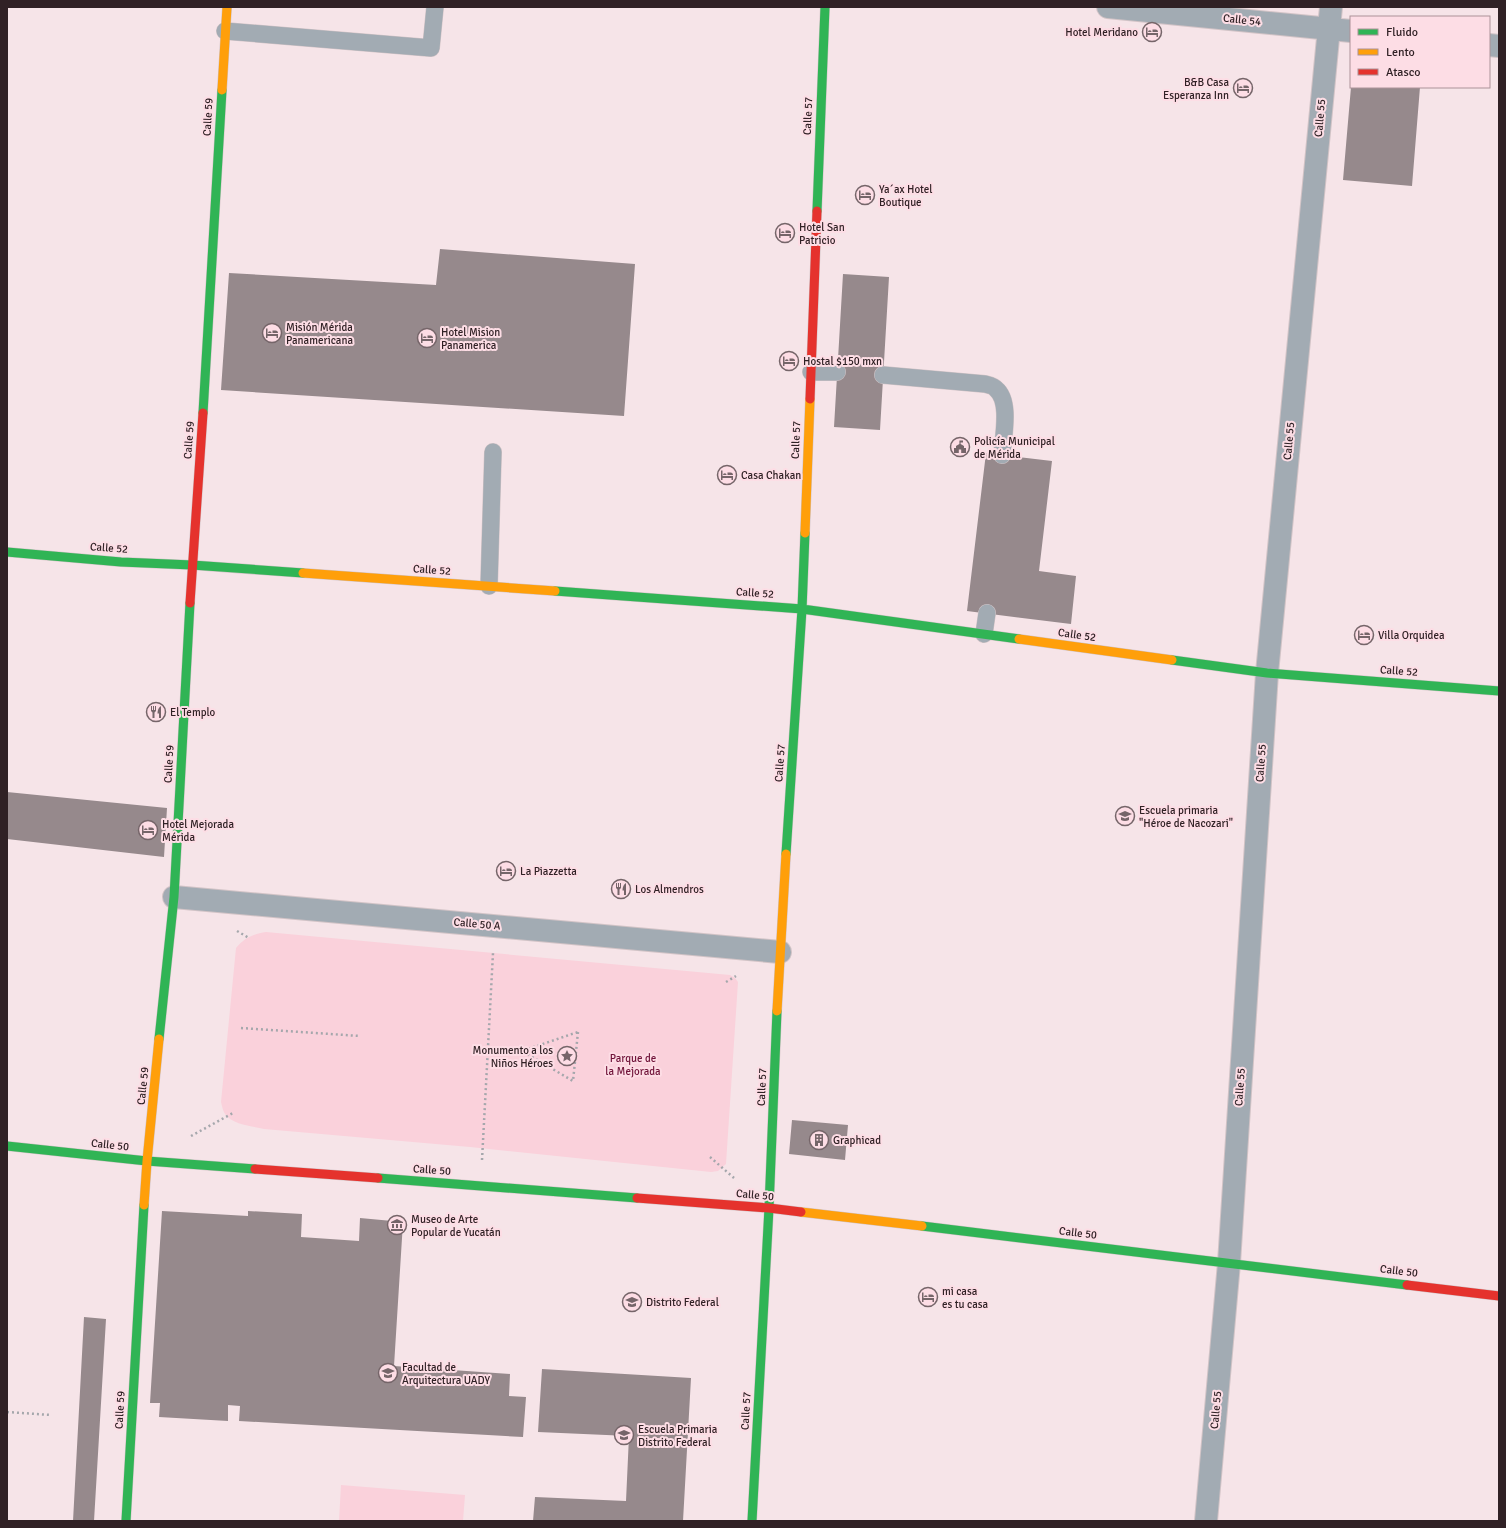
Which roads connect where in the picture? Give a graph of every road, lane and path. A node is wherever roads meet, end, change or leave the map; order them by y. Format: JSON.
{"nodes":[{"id":1,"x":226,"y":7,"type":"edge"},
{"id":2,"x":435,"y":7,"type":"edge"},
{"id":3,"x":824,"y":7,"type":"edge"},
{"id":4,"x":1108,"y":7,"type":"edge"},
{"id":5,"x":1331,"y":7,"type":"edge"},
{"id":6,"x":1329,"y":28,"type":"junction"},
{"id":7,"x":225,"y":31,"type":"junction"},
{"id":8,"x":1350,"y":31,"type":"edge"},
{"id":9,"x":811,"y":372,"type":"junction"},
{"id":10,"x":838,"y":372,"type":"dead end"},
{"id":11,"x":883,"y":375,"type":"dead end"},
{"id":12,"x":493,"y":452,"type":"dead end"},
{"id":13,"x":1002,"y":455,"type":"dead end"},
{"id":14,"x":7,"y":552,"type":"edge"},
{"id":15,"x":192,"y":565,"type":"junction"},
{"id":16,"x":489,"y":586,"type":"junction"},
{"id":17,"x":802,"y":609,"type":"junction"},
{"id":18,"x":987,"y":614,"type":"dead end"},
{"id":19,"x":984,"y":634,"type":"junction"},
{"id":20,"x":1267,"y":673,"type":"junction"},
{"id":21,"x":1499,"y":691,"type":"edge"},
{"id":22,"x":174,"y":897,"type":"junction"},
{"id":23,"x":780,"y":952,"type":"junction"},
{"id":24,"x":492,"y":960,"type":"dead end"},
{"id":25,"x":241,"y":1028,"type":"dead end"},
{"id":26,"x":360,"y":1036,"type":"dead end"},
{"id":27,"x":488,"y":1050,"type":"junction"},
{"id":28,"x":522,"y":1051,"type":"junction"},
{"id":29,"x":484,"y":1136,"type":"dead end"},
{"id":30,"x":7,"y":1146,"type":"edge"},
{"id":31,"x":147,"y":1161,"type":"junction"},
{"id":32,"x":769,"y":1208,"type":"junction"},
{"id":33,"x":1229,"y":1263,"type":"junction"},
{"id":34,"x":1499,"y":1296,"type":"edge"},
{"id":35,"x":7,"y":1412,"type":"edge"},
{"id":36,"x":51,"y":1415,"type":"dead end"},
{"id":37,"x":126,"y":1521,"type":"edge"},
{"id":38,"x":752,"y":1521,"type":"edge"},
{"id":39,"x":1206,"y":1521,"type":"edge"}],
"edges":[{"from":1,"to":7,"type":"main road","name":"Calle 59"},
{"from":2,"to":7,"type":"lane"},
{"from":3,"to":9,"type":"main road","name":"Calle 57"},
{"from":4,"to":6,"type":"street","name":"Calle 54"},
{"from":5,"to":6,"type":"street","name":"Calle 55"},
{"from":6,"to":8,"type":"street","name":"Calle 54"},
{"from":6,"to":20,"type":"street","name":"Calle 55"},
{"from":7,"to":15,"type":"main road","name":"Calle 59"},
{"from":9,"to":10,"type":"lane"},
{"from":9,"to":17,"type":"main road","name":"Calle 57"},
{"from":11,"to":13,"type":"lane"},
{"from":12,"to":16,"type":"lane"},
{"from":14,"to":15,"type":"main road","name":"Calle 52"},
{"from":15,"to":16,"type":"main road","name":"Calle 52"},
{"from":15,"to":22,"type":"main road","name":"Calle 59"},
{"from":16,"to":17,"type":"main road","name":"Calle 52"},
{"from":17,"to":19,"type":"main road","name":"Calle 52"},
{"from":17,"to":23,"type":"main road","name":"Calle 57"},
{"from":18,"to":19,"type":"lane"},
{"from":19,"to":20,"type":"main road","name":"Calle 52"},
{"from":20,"to":21,"type":"main road","name":"Calle 52"},
{"from":20,"to":33,"type":"street","name":"Calle 55"},
{"from":22,"to":23,"type":"street","name":"Calle 50 A"},
{"from":22,"to":31,"type":"main road","name":"Calle 59"},
{"from":23,"to":32,"type":"main road","name":"Calle 57"},
{"from":24,"to":27,"type":"path"},
{"from":25,"to":26,"type":"path"},
{"from":27,"to":28,"type":"path"},
{"from":27,"to":29,"type":"path"},
{"from":28,"to":28,"type":"path"},
{"from":30,"to":31,"type":"main road","name":"Calle 50"},
{"from":31,"to":32,"type":"main road","name":"Calle 50"},
{"from":31,"to":37,"type":"main road","name":"Calle 59"},
{"from":32,"to":33,"type":"main road","name":"Calle 50"},
{"from":32,"to":38,"type":"main road","name":"Calle 57"},
{"from":33,"to":34,"type":"main road","name":"Calle 50"},
{"from":33,"to":39,"type":"street","name":"Calle 55"},
{"from":35,"to":36,"type":"path"}]}
